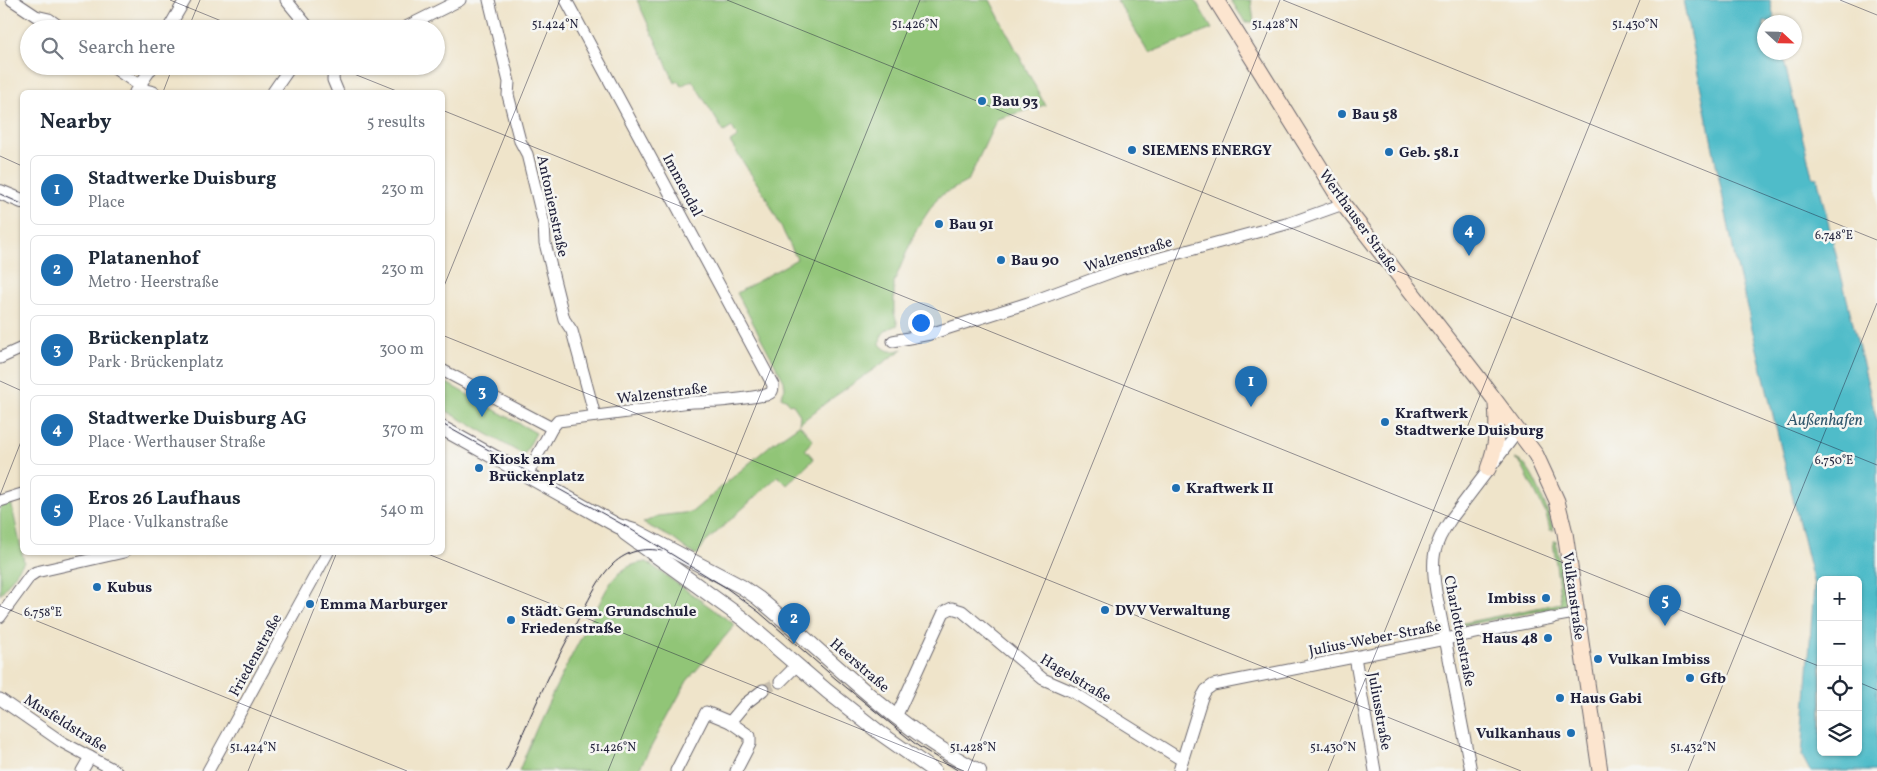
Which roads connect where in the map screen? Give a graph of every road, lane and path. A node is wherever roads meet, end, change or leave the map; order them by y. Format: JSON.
{"nodes":[{"id":1,"x":12,"y":0,"type":"edge"},
{"id":2,"x":185,"y":0,"type":"edge"},
{"id":3,"x":286,"y":0,"type":"edge"},
{"id":4,"x":460,"y":0,"type":"edge"},
{"id":5,"x":489,"y":0,"type":"edge"},
{"id":6,"x":566,"y":0,"type":"edge"},
{"id":7,"x":1216,"y":0,"type":"edge"},
{"id":8,"x":49,"y":20,"type":"edge"},
{"id":9,"x":173,"y":20,"type":"edge"},
{"id":10,"x":303,"y":20,"type":"edge"},
{"id":11,"x":420,"y":20,"type":"edge"},
{"id":12,"x":122,"y":75,"type":"edge"},
{"id":13,"x":147,"y":75,"type":"edge"},
{"id":14,"x":285,"y":75,"type":"edge"},
{"id":15,"x":333,"y":75,"type":"edge"},
{"id":16,"x":138,"y":89,"type":"edge"},
{"id":17,"x":274,"y":90,"type":"edge"},
{"id":18,"x":337,"y":90,"type":"edge"},
{"id":19,"x":0,"y":192,"type":"edge"},
{"id":20,"x":20,"y":200,"type":"edge"},
{"id":21,"x":1343,"y":204,"type":"junction"},
{"id":22,"x":893,"y":341,"type":"dead end"},
{"id":23,"x":20,"y":349,"type":"edge"},
{"id":24,"x":0,"y":358,"type":"edge"},
{"id":25,"x":445,"y":372,"type":"edge"},
{"id":26,"x":773,"y":385,"type":"joint"},
{"id":27,"x":1496,"y":404,"type":"junction"},
{"id":28,"x":595,"y":416,"type":"junction"},
{"id":29,"x":552,"y":428,"type":"junction"},
{"id":30,"x":445,"y":430,"type":"edge"},
{"id":31,"x":1518,"y":431,"type":"junction"},
{"id":32,"x":1488,"y":469,"type":"junction"},
{"id":33,"x":526,"y":475,"type":"junction"},
{"id":34,"x":20,"y":495,"type":"edge"},
{"id":35,"x":0,"y":501,"type":"edge"},
{"id":36,"x":618,"y":526,"type":"junction"},
{"id":37,"x":111,"y":555,"type":"edge"},
{"id":38,"x":326,"y":555,"type":"edge"},
{"id":39,"x":1569,"y":615,"type":"dead end"},
{"id":40,"x":0,"y":617,"type":"edge"},
{"id":41,"x":1552,"y":618,"type":"joint"},
{"id":42,"x":1446,"y":639,"type":"junction"},
{"id":43,"x":1355,"y":657,"type":"junction"},
{"id":44,"x":797,"y":665,"type":"junction"},
{"id":45,"x":780,"y":682,"type":"tunnel mouth"},
{"id":46,"x":763,"y":690,"type":"tunnel mouth"},
{"id":47,"x":0,"y":699,"type":"edge"},
{"id":48,"x":896,"y":717,"type":"junction"},
{"id":49,"x":730,"y":722,"type":"junction"},
{"id":50,"x":90,"y":757,"type":"junction"},
{"id":51,"x":1181,"y":766,"type":"edge"},
{"id":52,"x":82,"y":771,"type":"edge"},
{"id":53,"x":116,"y":771,"type":"edge"},
{"id":54,"x":208,"y":771,"type":"edge"},
{"id":55,"x":676,"y":771,"type":"edge"},
{"id":56,"x":736,"y":771,"type":"edge"},
{"id":57,"x":934,"y":771,"type":"edge"},
{"id":58,"x":979,"y":771,"type":"edge"},
{"id":59,"x":1375,"y":771,"type":"edge"},
{"id":60,"x":1471,"y":771,"type":"edge"},
{"id":61,"x":1600,"y":771,"type":"edge"}],
"edges":[{"from":1,"to":8,"type":"street"},
{"from":2,"to":9,"type":"street"},
{"from":3,"to":10,"type":"street"},
{"from":4,"to":11,"type":"street"},
{"from":5,"to":28,"type":"street","name":"Antonienstraße"},
{"from":6,"to":26,"type":"street","name":"Immendal"},
{"from":7,"to":21,"type":"main road","name":"Werthauser Straße"},
{"from":12,"to":16,"type":"street"},
{"from":13,"to":16,"type":"street"},
{"from":14,"to":17,"type":"street"},
{"from":15,"to":18,"type":"street"},
{"from":19,"to":20,"type":"street"},
{"from":21,"to":22,"type":"street","name":"Walzenstraße"},
{"from":21,"to":27,"type":"main road","name":"Werthauser Straße"},
{"from":23,"to":24,"type":"street"},
{"from":25,"to":29,"type":"street"},
{"from":26,"to":28,"type":"street","name":"Walzenstraße"},
{"from":27,"to":31,"type":"main road","name":"Werthauser Straße"},
{"from":27,"to":32,"type":"main road"},
{"from":28,"to":29,"type":"street","name":"Walzenstraße"},
{"from":29,"to":33,"type":"street"},
{"from":30,"to":33,"type":"street","name":"Heerstraße"},
{"from":31,"to":32,"type":"street","name":"Charlottenstraße"},
{"from":31,"to":61,"type":"main road","name":"Vulkanstraße"},
{"from":32,"to":42,"type":"street","name":"Charlottenstraße"},
{"from":33,"to":36,"type":"street","name":"Heerstraße"},
{"from":34,"to":35,"type":"street"},
{"from":36,"to":44,"type":"street","name":"Heerstraße"},
{"from":36,"to":48,"type":"street","name":"Heerstraße"},
{"from":37,"to":40,"type":"street"},
{"from":38,"to":54,"type":"street","name":"Friedenstraße"},
{"from":39,"to":41,"type":"street"},
{"from":41,"to":42,"type":"street","name":"Julius-Weber-Straße"},
{"from":42,"to":43,"type":"street","name":"Julius-Weber-Straße"},
{"from":42,"to":60,"type":"street","name":"Charlottenstraße"},
{"from":43,"to":51,"type":"street","name":"Julius-Weber-Straße"},
{"from":43,"to":59,"type":"street","name":"Juliusstraße"},
{"from":44,"to":45,"type":"street"},
{"from":44,"to":57,"type":"street","name":"Heerstraße"},
{"from":46,"to":49,"type":"street"},
{"from":47,"to":50,"type":"street","name":"Musfeldstraße"},
{"from":48,"to":51,"type":"street","name":"Hagelstraße"},
{"from":48,"to":58,"type":"street","name":"Heerstraße"},
{"from":49,"to":55,"type":"street"},
{"from":49,"to":56,"type":"street"},
{"from":50,"to":52,"type":"street"},
{"from":50,"to":53,"type":"street","name":"Musfeldstraße"}]}
